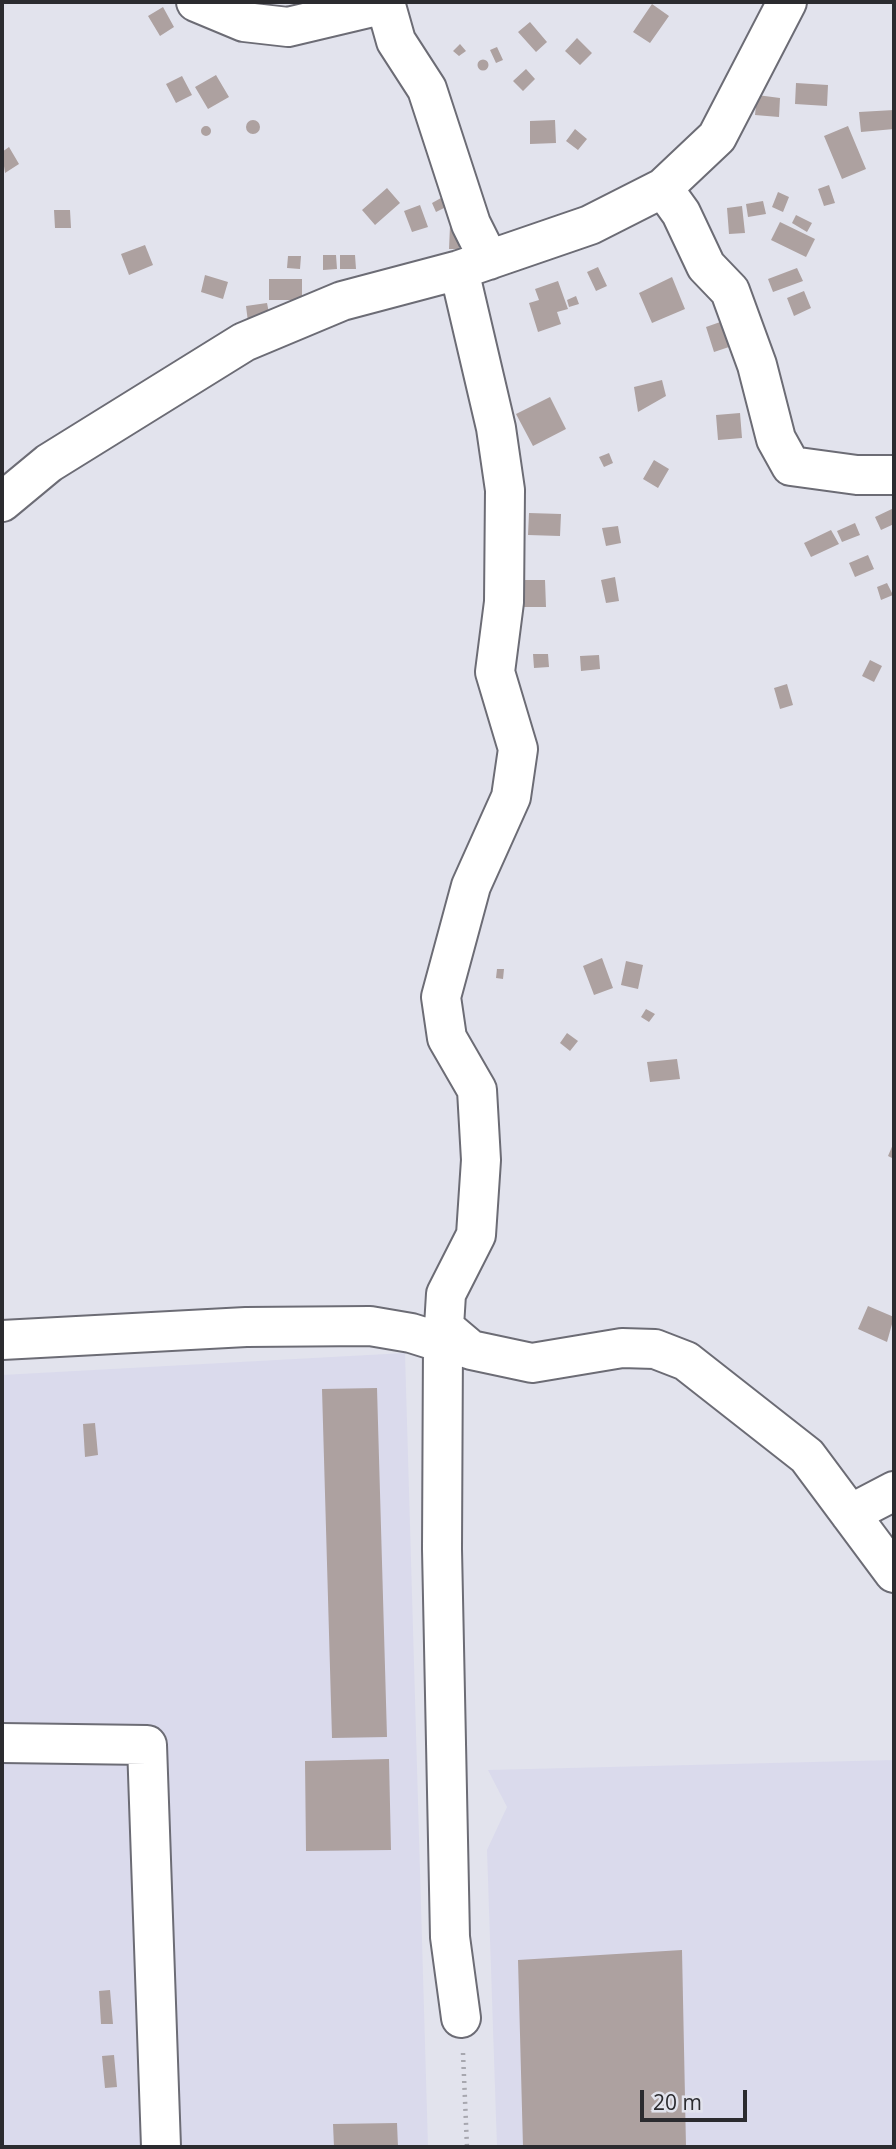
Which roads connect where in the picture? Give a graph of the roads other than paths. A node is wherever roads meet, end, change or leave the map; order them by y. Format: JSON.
{"nodes":[{"id":1,"x":196,"y":2,"type":"edge"},
{"id":2,"x":787,"y":2,"type":"edge"},
{"id":3,"x":385,"y":3,"type":"edge"},
{"id":4,"x":663,"y":188,"type":"junction"},
{"id":5,"x":474,"y":265,"type":"junction"},
{"id":6,"x":894,"y":475,"type":"edge"},
{"id":7,"x":2,"y":502,"type":"edge"},
{"id":8,"x":444,"y":1336,"type":"junction"},
{"id":9,"x":2,"y":1340,"type":"edge"},
{"id":10,"x":894,"y":1491,"type":"edge"},
{"id":11,"x":850,"y":1514,"type":"junction"},
{"id":12,"x":894,"y":1573,"type":"edge"},
{"id":13,"x":2,"y":1743,"type":"edge"},
{"id":14,"x":461,"y":2018,"type":"road end"},
{"id":15,"x":161,"y":2147,"type":"edge"}],
"edges":[{"from":1,"to":3,"type":"street"},
{"from":2,"to":4,"type":"street"},
{"from":3,"to":5,"type":"street"},
{"from":4,"to":5,"type":"street"},
{"from":4,"to":6,"type":"street"},
{"from":5,"to":7,"type":"street"},
{"from":5,"to":8,"type":"street"},
{"from":8,"to":9,"type":"street"},
{"from":8,"to":11,"type":"street"},
{"from":8,"to":14,"type":"street"},
{"from":10,"to":11,"type":"street"},
{"from":11,"to":12,"type":"street"},
{"from":13,"to":15,"type":"street"}]}
